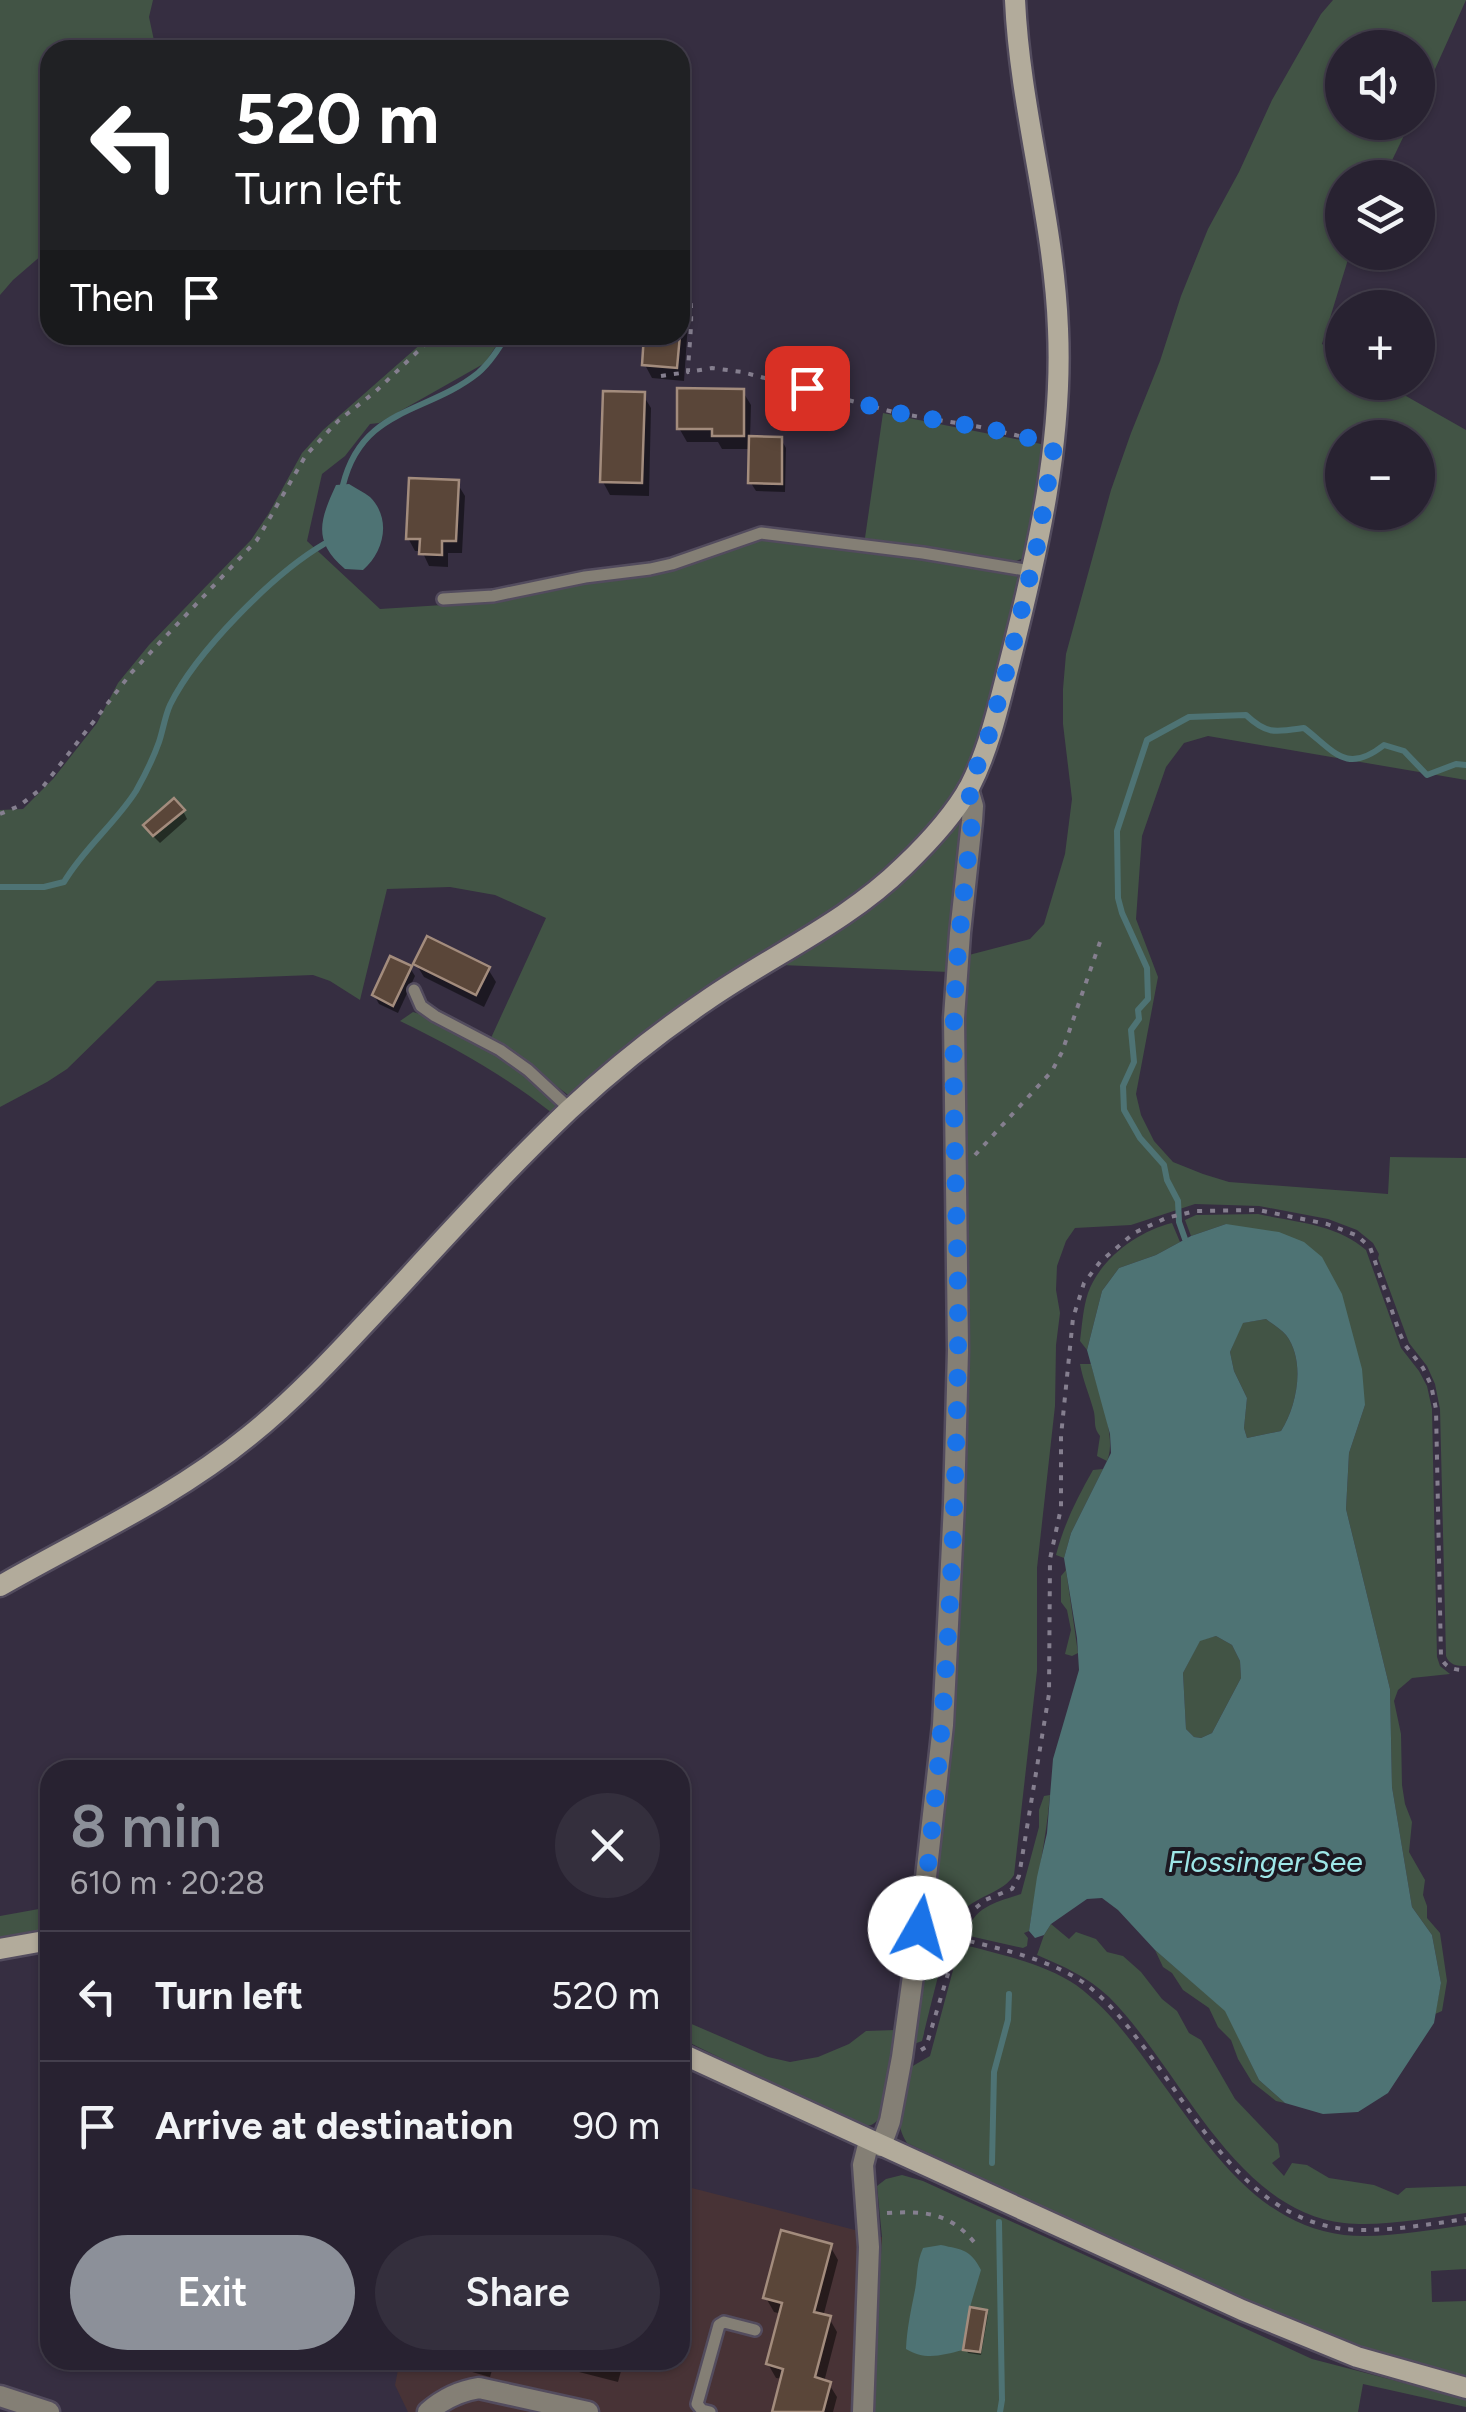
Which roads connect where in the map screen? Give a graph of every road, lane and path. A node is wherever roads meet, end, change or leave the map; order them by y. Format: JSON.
{"nodes":[{"id":1,"x":1015,"y":0,"type":"edge"},
{"id":2,"x":690,"y":298,"type":"edge"},
{"id":3,"x":690,"y":329,"type":"edge"},
{"id":4,"x":424,"y":345,"type":"edge"},
{"id":5,"x":689,"y":345,"type":"edge"},
{"id":6,"x":688,"y":372,"type":"junction"},
{"id":7,"x":661,"y":376,"type":"dead end"},
{"id":8,"x":1054,"y":446,"type":"junction"},
{"id":9,"x":1031,"y":571,"type":"junction"},
{"id":10,"x":443,"y":599,"type":"dead end"},
{"id":11,"x":968,"y":790,"type":"junction"},
{"id":12,"x":0,"y":814,"type":"edge"},
{"id":13,"x":1100,"y":942,"type":"dead end"},
{"id":14,"x":414,"y":990,"type":"dead end"},
{"id":15,"x":570,"y":1109,"type":"junction"},
{"id":16,"x":956,"y":1170,"type":"junction"},
{"id":17,"x":0,"y":1586,"type":"edge"},
{"id":18,"x":1466,"y":1670,"type":"edge"},
{"id":19,"x":957,"y":1938,"type":"junction"},
{"id":20,"x":40,"y":1942,"type":"edge"},
{"id":21,"x":0,"y":1948,"type":"edge"},
{"id":22,"x":690,"y":2058,"type":"edge"},
{"id":23,"x":902,"y":2058,"type":"junction"},
{"id":24,"x":875,"y":2144,"type":"junction"},
{"id":25,"x":867,"y":2214,"type":"junction"},
{"id":26,"x":1466,"y":2219,"type":"edge"},
{"id":27,"x":974,"y":2242,"type":"dead end"},
{"id":28,"x":755,"y":2330,"type":"dead end"},
{"id":29,"x":1466,"y":2388,"type":"edge"},
{"id":30,"x":0,"y":2396,"type":"edge"},
{"id":31,"x":48,"y":2412,"type":"edge"},
{"id":32,"x":428,"y":2412,"type":"edge"},
{"id":33,"x":588,"y":2412,"type":"edge"},
{"id":34,"x":710,"y":2412,"type":"edge"},
{"id":35,"x":863,"y":2412,"type":"edge"}],
"edges":[{"from":1,"to":8,"type":"main road"},
{"from":2,"to":3,"type":"path"},
{"from":4,"to":12,"type":"path"},
{"from":5,"to":6,"type":"path"},
{"from":6,"to":7,"type":"path"},
{"from":6,"to":8,"type":"path"},
{"from":8,"to":9,"type":"main road"},
{"from":9,"to":10,"type":"lane"},
{"from":9,"to":11,"type":"main road"},
{"from":11,"to":15,"type":"main road"},
{"from":11,"to":16,"type":"street"},
{"from":13,"to":16,"type":"path"},
{"from":14,"to":15,"type":"lane"},
{"from":15,"to":17,"type":"main road"},
{"from":16,"to":23,"type":"street"},
{"from":18,"to":19,"type":"path"},
{"from":19,"to":23,"type":"path"},
{"from":19,"to":26,"type":"path"},
{"from":20,"to":21,"type":"main road"},
{"from":22,"to":24,"type":"main road"},
{"from":23,"to":24,"type":"street"},
{"from":24,"to":25,"type":"street"},
{"from":24,"to":29,"type":"main road"},
{"from":25,"to":27,"type":"path"},
{"from":25,"to":35,"type":"street"},
{"from":28,"to":34,"type":"lane"},
{"from":30,"to":31,"type":"street"},
{"from":32,"to":33,"type":"street"}]}
